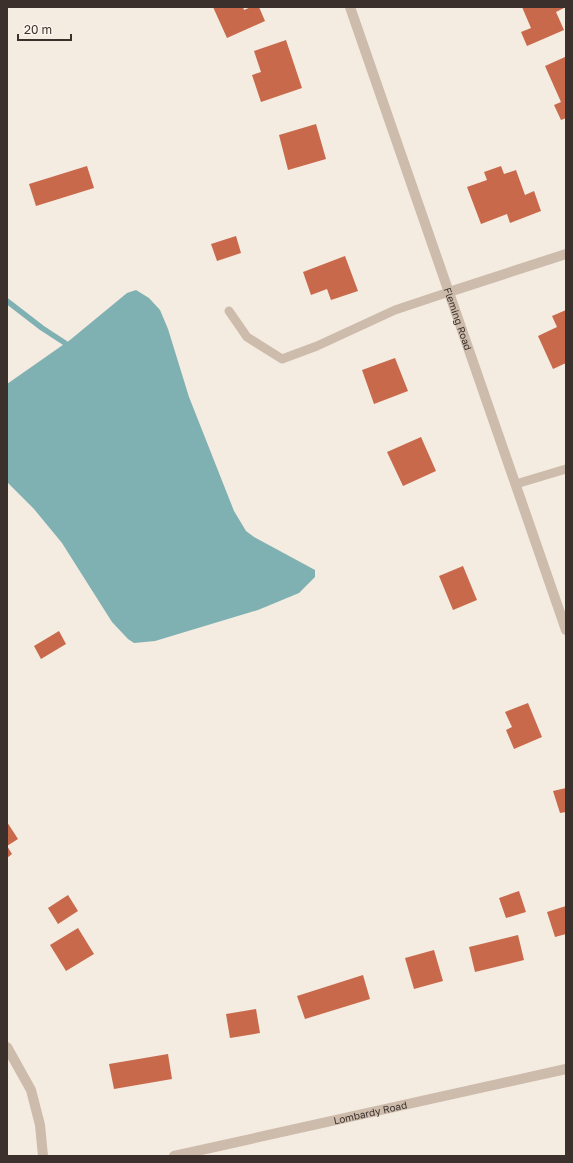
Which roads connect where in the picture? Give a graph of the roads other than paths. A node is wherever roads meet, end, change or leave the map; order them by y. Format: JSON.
{"nodes":[{"id":1,"x":350,"y":7,"type":"edge"},
{"id":2,"x":566,"y":254,"type":"edge"},
{"id":3,"x":449,"y":292,"type":"junction"},
{"id":4,"x":229,"y":311,"type":"dead end"},
{"id":5,"x":566,"y":469,"type":"edge"},
{"id":6,"x":516,"y":484,"type":"junction"},
{"id":7,"x":566,"y":630,"type":"edge"},
{"id":8,"x":7,"y":1047,"type":"edge"},
{"id":9,"x":566,"y":1069,"type":"edge"},
{"id":10,"x":43,"y":1156,"type":"edge"},
{"id":11,"x":174,"y":1156,"type":"edge"}],
"edges":[{"from":1,"to":3,"type":"street","name":"Fleming Road"},
{"from":2,"to":3,"type":"street"},
{"from":3,"to":4,"type":"lane"},
{"from":3,"to":6,"type":"street","name":"Fleming Road"},
{"from":5,"to":6,"type":"lane"},
{"from":6,"to":7,"type":"street","name":"Fleming Road"},
{"from":8,"to":10,"type":"street"},
{"from":9,"to":11,"type":"street","name":"Lombardy Road"}]}
